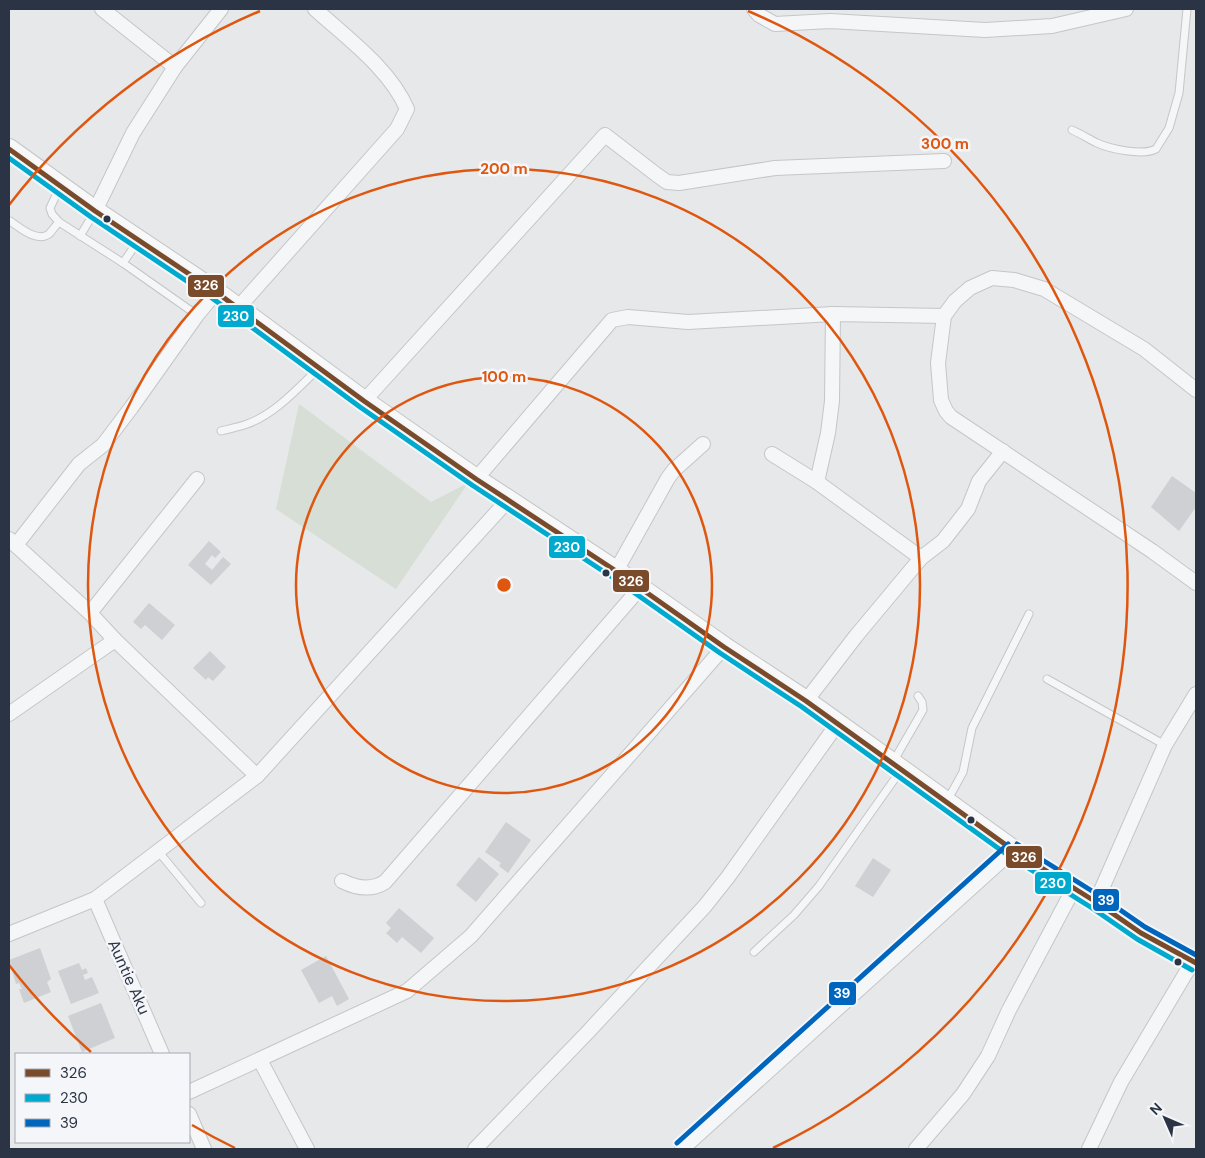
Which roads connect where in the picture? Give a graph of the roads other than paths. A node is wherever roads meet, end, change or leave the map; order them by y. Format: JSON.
{"nodes":[{"id":1,"x":102,"y":9,"type":"edge"},
{"id":2,"x":221,"y":9,"type":"edge"},
{"id":3,"x":316,"y":9,"type":"edge"},
{"id":4,"x":754,"y":9,"type":"edge"},
{"id":5,"x":1126,"y":9,"type":"edge"},
{"id":6,"x":1187,"y":9,"type":"edge"},
{"id":7,"x":176,"y":66,"type":"junction"},
{"id":8,"x":1072,"y":130,"type":"dead end"},
{"id":9,"x":9,"y":149,"type":"edge"},
{"id":10,"x":944,"y":161,"type":"dead end"},
{"id":11,"x":61,"y":186,"type":"junction"},
{"id":12,"x":95,"y":211,"type":"junction"},
{"id":13,"x":10,"y":221,"type":"edge"},
{"id":14,"x":58,"y":222,"type":"junction"},
{"id":15,"x":80,"y":236,"type":"junction"},
{"id":16,"x":139,"y":239,"type":"junction"},
{"id":17,"x":123,"y":263,"type":"junction"},
{"id":18,"x":216,"y":292,"type":"junction"},
{"id":19,"x":237,"y":309,"type":"junction"},
{"id":20,"x":834,"y":314,"type":"junction"},
{"id":21,"x":197,"y":316,"type":"junction"},
{"id":22,"x":944,"y":316,"type":"junction"},
{"id":23,"x":319,"y":367,"type":"junction"},
{"id":24,"x":1196,"y":390,"type":"edge"},
{"id":25,"x":364,"y":401,"type":"junction"},
{"id":26,"x":221,"y":431,"type":"dead end"},
{"id":27,"x":703,"y":444,"type":"dead end"},
{"id":28,"x":1003,"y":451,"type":"junction"},
{"id":29,"x":772,"y":454,"type":"dead end"},
{"id":30,"x":197,"y":479,"type":"dead end"},
{"id":31,"x":476,"y":479,"type":"junction"},
{"id":32,"x":817,"y":482,"type":"junction"},
{"id":33,"x":508,"y":500,"type":"junction"},
{"id":34,"x":12,"y":542,"type":"edge"},
{"id":35,"x":921,"y":558,"type":"junction"},
{"id":36,"x":616,"y":571,"type":"junction"},
{"id":37,"x":1196,"y":583,"type":"edge"},
{"id":38,"x":640,"y":588,"type":"junction"},
{"id":39,"x":90,"y":612,"type":"junction"},
{"id":40,"x":1029,"y":614,"type":"dead end"},
{"id":41,"x":115,"y":640,"type":"junction"},
{"id":42,"x":724,"y":646,"type":"junction"},
{"id":43,"x":1048,"y":679,"type":"dead end"},
{"id":44,"x":1196,"y":694,"type":"edge"},
{"id":45,"x":918,"y":696,"type":"dead end"},
{"id":46,"x":806,"y":701,"type":"junction"},
{"id":47,"x":9,"y":714,"type":"edge"},
{"id":48,"x":838,"y":723,"type":"junction"},
{"id":49,"x":1165,"y":746,"type":"junction"},
{"id":50,"x":897,"y":765,"type":"junction"},
{"id":51,"x":257,"y":776,"type":"junction"},
{"id":52,"x":946,"y":801,"type":"junction"},
{"id":53,"x":158,"y":850,"type":"junction"},
{"id":54,"x":1013,"y":850,"type":"junction"},
{"id":55,"x":342,"y":881,"type":"dead end"},
{"id":56,"x":1074,"y":888,"type":"junction"},
{"id":57,"x":94,"y":900,"type":"junction"},
{"id":58,"x":1096,"y":902,"type":"junction"},
{"id":59,"x":201,"y":903,"type":"dead end"},
{"id":60,"x":9,"y":934,"type":"edge"},
{"id":61,"x":754,"y":952,"type":"dead end"},
{"id":62,"x":1195,"y":962,"type":"edge"},
{"id":63,"x":162,"y":1053,"type":"edge"},
{"id":64,"x":260,"y":1060,"type":"junction"},
{"id":65,"x":190,"y":1092,"type":"edge"},
{"id":66,"x":190,"y":1116,"type":"edge"},
{"id":67,"x":204,"y":1149,"type":"edge"},
{"id":68,"x":307,"y":1149,"type":"edge"},
{"id":69,"x":475,"y":1149,"type":"edge"},
{"id":70,"x":682,"y":1149,"type":"edge"},
{"id":71,"x":916,"y":1149,"type":"edge"},
{"id":72,"x":1089,"y":1149,"type":"edge"}],
"edges":[{"from":1,"to":7,"type":"street"},
{"from":2,"to":7,"type":"street"},
{"from":3,"to":19,"type":"street"},
{"from":4,"to":5,"type":"street"},
{"from":6,"to":8,"type":"lane"},
{"from":7,"to":12,"type":"street"},
{"from":9,"to":11,"type":"main road"},
{"from":10,"to":25,"type":"street"},
{"from":11,"to":12,"type":"main road"},
{"from":11,"to":14,"type":"lane"},
{"from":12,"to":15,"type":"lane"},
{"from":12,"to":16,"type":"main road"},
{"from":13,"to":14,"type":"lane"},
{"from":14,"to":15,"type":"lane"},
{"from":15,"to":17,"type":"lane"},
{"from":16,"to":17,"type":"lane"},
{"from":16,"to":18,"type":"main road"},
{"from":17,"to":21,"type":"lane"},
{"from":18,"to":19,"type":"main road"},
{"from":18,"to":21,"type":"street"},
{"from":19,"to":23,"type":"main road"},
{"from":20,"to":22,"type":"street"},
{"from":20,"to":31,"type":"street"},
{"from":20,"to":32,"type":"street"},
{"from":21,"to":34,"type":"street"},
{"from":22,"to":24,"type":"street"},
{"from":22,"to":28,"type":"street"},
{"from":23,"to":25,"type":"main road"},
{"from":23,"to":26,"type":"lane"},
{"from":25,"to":31,"type":"main road"},
{"from":27,"to":36,"type":"street"},
{"from":28,"to":35,"type":"street"},
{"from":28,"to":37,"type":"street"},
{"from":29,"to":32,"type":"street"},
{"from":30,"to":39,"type":"street"},
{"from":31,"to":33,"type":"main road"},
{"from":32,"to":35,"type":"street"},
{"from":33,"to":36,"type":"main road"},
{"from":33,"to":51,"type":"street"},
{"from":34,"to":39,"type":"street"},
{"from":35,"to":46,"type":"street"},
{"from":36,"to":38,"type":"main road"},
{"from":38,"to":42,"type":"main road"},
{"from":38,"to":55,"type":"street"},
{"from":39,"to":41,"type":"street"},
{"from":40,"to":52,"type":"lane"},
{"from":41,"to":47,"type":"street"},
{"from":41,"to":51,"type":"street"},
{"from":42,"to":46,"type":"main road"},
{"from":42,"to":64,"type":"street"},
{"from":43,"to":49,"type":"lane"},
{"from":44,"to":49,"type":"street"},
{"from":45,"to":50,"type":"lane"},
{"from":46,"to":48,"type":"main road"},
{"from":48,"to":50,"type":"main road"},
{"from":48,"to":69,"type":"street"},
{"from":49,"to":58,"type":"street"},
{"from":50,"to":52,"type":"main road"},
{"from":50,"to":61,"type":"lane"},
{"from":51,"to":53,"type":"street"},
{"from":52,"to":54,"type":"main road"},
{"from":53,"to":57,"type":"street"},
{"from":53,"to":59,"type":"lane"},
{"from":54,"to":56,"type":"main road"},
{"from":54,"to":70,"type":"street"},
{"from":56,"to":58,"type":"main road"},
{"from":56,"to":71,"type":"street"},
{"from":57,"to":60,"type":"street"},
{"from":57,"to":63,"type":"street","name":"Auntie Aku"},
{"from":58,"to":62,"type":"main road"},
{"from":62,"to":72,"type":"street"},
{"from":64,"to":65,"type":"street"},
{"from":64,"to":68,"type":"street"},
{"from":66,"to":67,"type":"street"}]}
